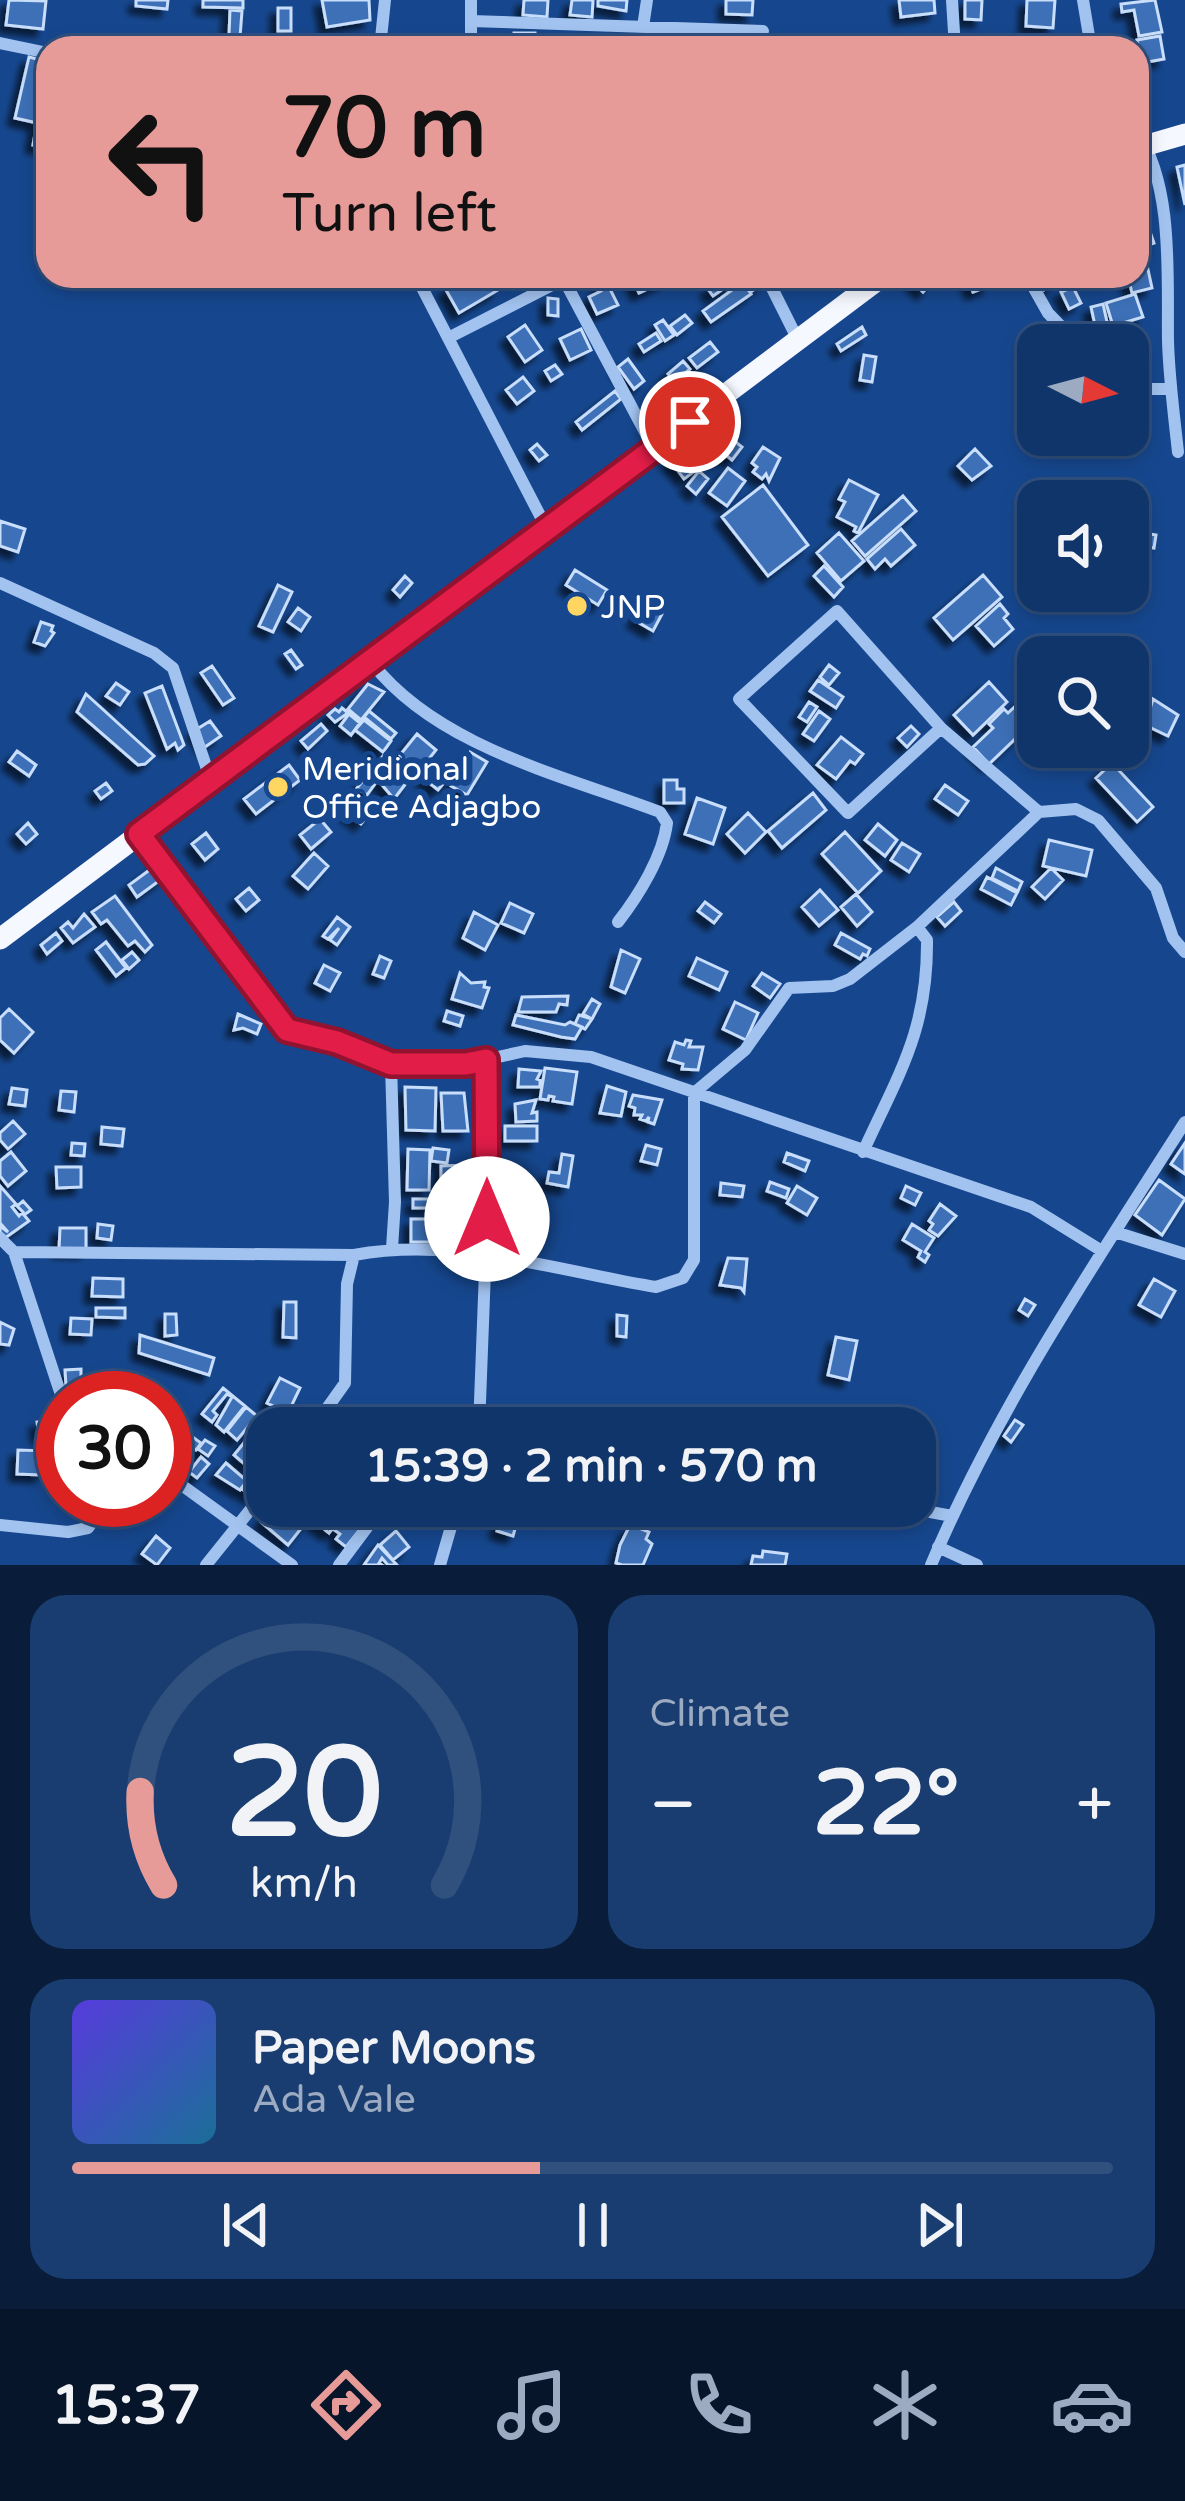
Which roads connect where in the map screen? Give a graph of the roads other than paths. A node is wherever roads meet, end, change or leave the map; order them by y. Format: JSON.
{"nodes":[{"id":1,"x":385,"y":0,"type":"edge"},
{"id":2,"x":471,"y":0,"type":"edge"},
{"id":3,"x":647,"y":0,"type":"edge"},
{"id":4,"x":952,"y":0,"type":"edge"},
{"id":5,"x":1083,"y":0,"type":"edge"},
{"id":6,"x":471,"y":21,"type":"junction"},
{"id":7,"x":644,"y":27,"type":"junction"},
{"id":8,"x":763,"y":31,"type":"dead end"},
{"id":9,"x":381,"y":36,"type":"edge"},
{"id":10,"x":471,"y":36,"type":"edge"},
{"id":11,"x":648,"y":36,"type":"edge"},
{"id":12,"x":954,"y":36,"type":"edge"},
{"id":13,"x":1089,"y":36,"type":"edge"},
{"id":14,"x":0,"y":43,"type":"edge"},
{"id":15,"x":36,"y":50,"type":"edge"},
{"id":16,"x":1185,"y":134,"type":"edge"},
{"id":17,"x":1149,"y":140,"type":"edge"},
{"id":18,"x":1149,"y":161,"type":"edge"},
{"id":19,"x":1167,"y":251,"type":"junction"},
{"id":20,"x":1185,"y":251,"type":"edge"},
{"id":21,"x":422,"y":288,"type":"edge"},
{"id":22,"x":544,"y":288,"type":"edge"},
{"id":23,"x":568,"y":288,"type":"edge"},
{"id":24,"x":772,"y":288,"type":"edge"},
{"id":25,"x":867,"y":288,"type":"edge"},
{"id":26,"x":1034,"y":288,"type":"edge"},
{"id":27,"x":1058,"y":324,"type":"edge"},
{"id":28,"x":448,"y":338,"type":"junction"},
{"id":29,"x":798,"y":341,"type":"junction"},
{"id":30,"x":1149,"y":389,"type":"edge"},
{"id":31,"x":1171,"y":389,"type":"junction"},
{"id":32,"x":654,"y":449,"type":"junction"},
{"id":33,"x":1178,"y":452,"type":"dead end"},
{"id":34,"x":547,"y":529,"type":"junction"},
{"id":35,"x":0,"y":584,"type":"edge"},
{"id":36,"x":372,"y":662,"type":"junction"},
{"id":37,"x":941,"y":728,"type":"junction"},
{"id":38,"x":211,"y":782,"type":"junction"},
{"id":39,"x":1039,"y":812,"type":"junction"},
{"id":40,"x":139,"y":834,"type":"junction"},
{"id":41,"x":618,"y":922,"type":"dead end"},
{"id":42,"x":917,"y":927,"type":"junction"},
{"id":43,"x":1,"y":937,"type":"edge"},
{"id":44,"x":1185,"y":952,"type":"edge"},
{"id":45,"x":486,"y":1060,"type":"junction"},
{"id":46,"x":391,"y":1064,"type":"junction"},
{"id":47,"x":694,"y":1093,"type":"junction"},
{"id":48,"x":1185,"y":1122,"type":"edge"},
{"id":49,"x":863,"y":1152,"type":"junction"},
{"id":50,"x":1115,"y":1232,"type":"junction"},
{"id":51,"x":0,"y":1238,"type":"edge"},
{"id":52,"x":392,"y":1248,"type":"junction"},
{"id":53,"x":1102,"y":1251,"type":"junction"},
{"id":54,"x":14,"y":1252,"type":"junction"},
{"id":55,"x":485,"y":1252,"type":"junction"},
{"id":56,"x":1185,"y":1254,"type":"edge"},
{"id":57,"x":354,"y":1255,"type":"junction"},
{"id":58,"x":53,"y":1371,"type":"edge"},
{"id":59,"x":328,"y":1407,"type":"edge"},
{"id":60,"x":480,"y":1407,"type":"edge"},
{"id":61,"x":192,"y":1492,"type":"edge"},
{"id":62,"x":936,"y":1513,"type":"edge"},
{"id":63,"x":952,"y":1516,"type":"junction"},
{"id":64,"x":246,"y":1518,"type":"edge"},
{"id":65,"x":0,"y":1525,"type":"edge"},
{"id":66,"x":240,"y":1526,"type":"junction"},
{"id":67,"x":89,"y":1527,"type":"edge"},
{"id":68,"x":367,"y":1527,"type":"edge"},
{"id":69,"x":451,"y":1527,"type":"edge"},
{"id":70,"x":938,"y":1547,"type":"junction"},
{"id":71,"x":206,"y":1565,"type":"edge"},
{"id":72,"x":292,"y":1565,"type":"edge"},
{"id":73,"x":339,"y":1565,"type":"edge"},
{"id":74,"x":440,"y":1565,"type":"edge"},
{"id":75,"x":931,"y":1565,"type":"edge"},
{"id":76,"x":977,"y":1565,"type":"edge"}],
"edges":[{"from":1,"to":9,"type":"street"},
{"from":2,"to":6,"type":"street"},
{"from":3,"to":7,"type":"street"},
{"from":4,"to":12,"type":"street"},
{"from":5,"to":13,"type":"street"},
{"from":6,"to":7,"type":"street"},
{"from":6,"to":10,"type":"street"},
{"from":7,"to":8,"type":"street"},
{"from":7,"to":11,"type":"street"},
{"from":14,"to":15,"type":"street"},
{"from":16,"to":17,"type":"highway"},
{"from":18,"to":19,"type":"street"},
{"from":19,"to":20,"type":"street"},
{"from":19,"to":31,"type":"street"},
{"from":21,"to":28,"type":"street"},
{"from":22,"to":28,"type":"street"},
{"from":23,"to":32,"type":"street"},
{"from":24,"to":29,"type":"street"},
{"from":25,"to":29,"type":"highway"},
{"from":26,"to":27,"type":"street"},
{"from":28,"to":34,"type":"street"},
{"from":29,"to":32,"type":"highway"},
{"from":30,"to":31,"type":"street"},
{"from":31,"to":33,"type":"street"},
{"from":32,"to":34,"type":"highway"},
{"from":34,"to":36,"type":"highway"},
{"from":35,"to":38,"type":"street"},
{"from":36,"to":38,"type":"highway"},
{"from":36,"to":41,"type":"street"},
{"from":37,"to":37,"type":"street"},
{"from":37,"to":39,"type":"street"},
{"from":38,"to":40,"type":"highway"},
{"from":39,"to":42,"type":"street"},
{"from":39,"to":44,"type":"street"},
{"from":40,"to":43,"type":"highway"},
{"from":40,"to":46,"type":"street"},
{"from":42,"to":47,"type":"street"},
{"from":42,"to":49,"type":"street"},
{"from":45,"to":46,"type":"street"},
{"from":45,"to":47,"type":"street"},
{"from":45,"to":55,"type":"street"},
{"from":46,"to":52,"type":"street"},
{"from":47,"to":49,"type":"street"},
{"from":47,"to":55,"type":"street"},
{"from":48,"to":50,"type":"street"},
{"from":49,"to":53,"type":"street"},
{"from":50,"to":53,"type":"street"},
{"from":50,"to":56,"type":"street"},
{"from":51,"to":54,"type":"street"},
{"from":52,"to":55,"type":"street"},
{"from":52,"to":57,"type":"street"},
{"from":53,"to":63,"type":"street"},
{"from":54,"to":57,"type":"street"},
{"from":54,"to":58,"type":"street"},
{"from":55,"to":60,"type":"street"},
{"from":57,"to":59,"type":"street"},
{"from":61,"to":66,"type":"street"},
{"from":62,"to":63,"type":"street"},
{"from":63,"to":70,"type":"street"},
{"from":64,"to":66,"type":"street"},
{"from":65,"to":67,"type":"street"},
{"from":66,"to":71,"type":"street"},
{"from":66,"to":72,"type":"street"},
{"from":68,"to":73,"type":"street"},
{"from":69,"to":74,"type":"street"},
{"from":70,"to":75,"type":"street"},
{"from":70,"to":76,"type":"street"}]}
